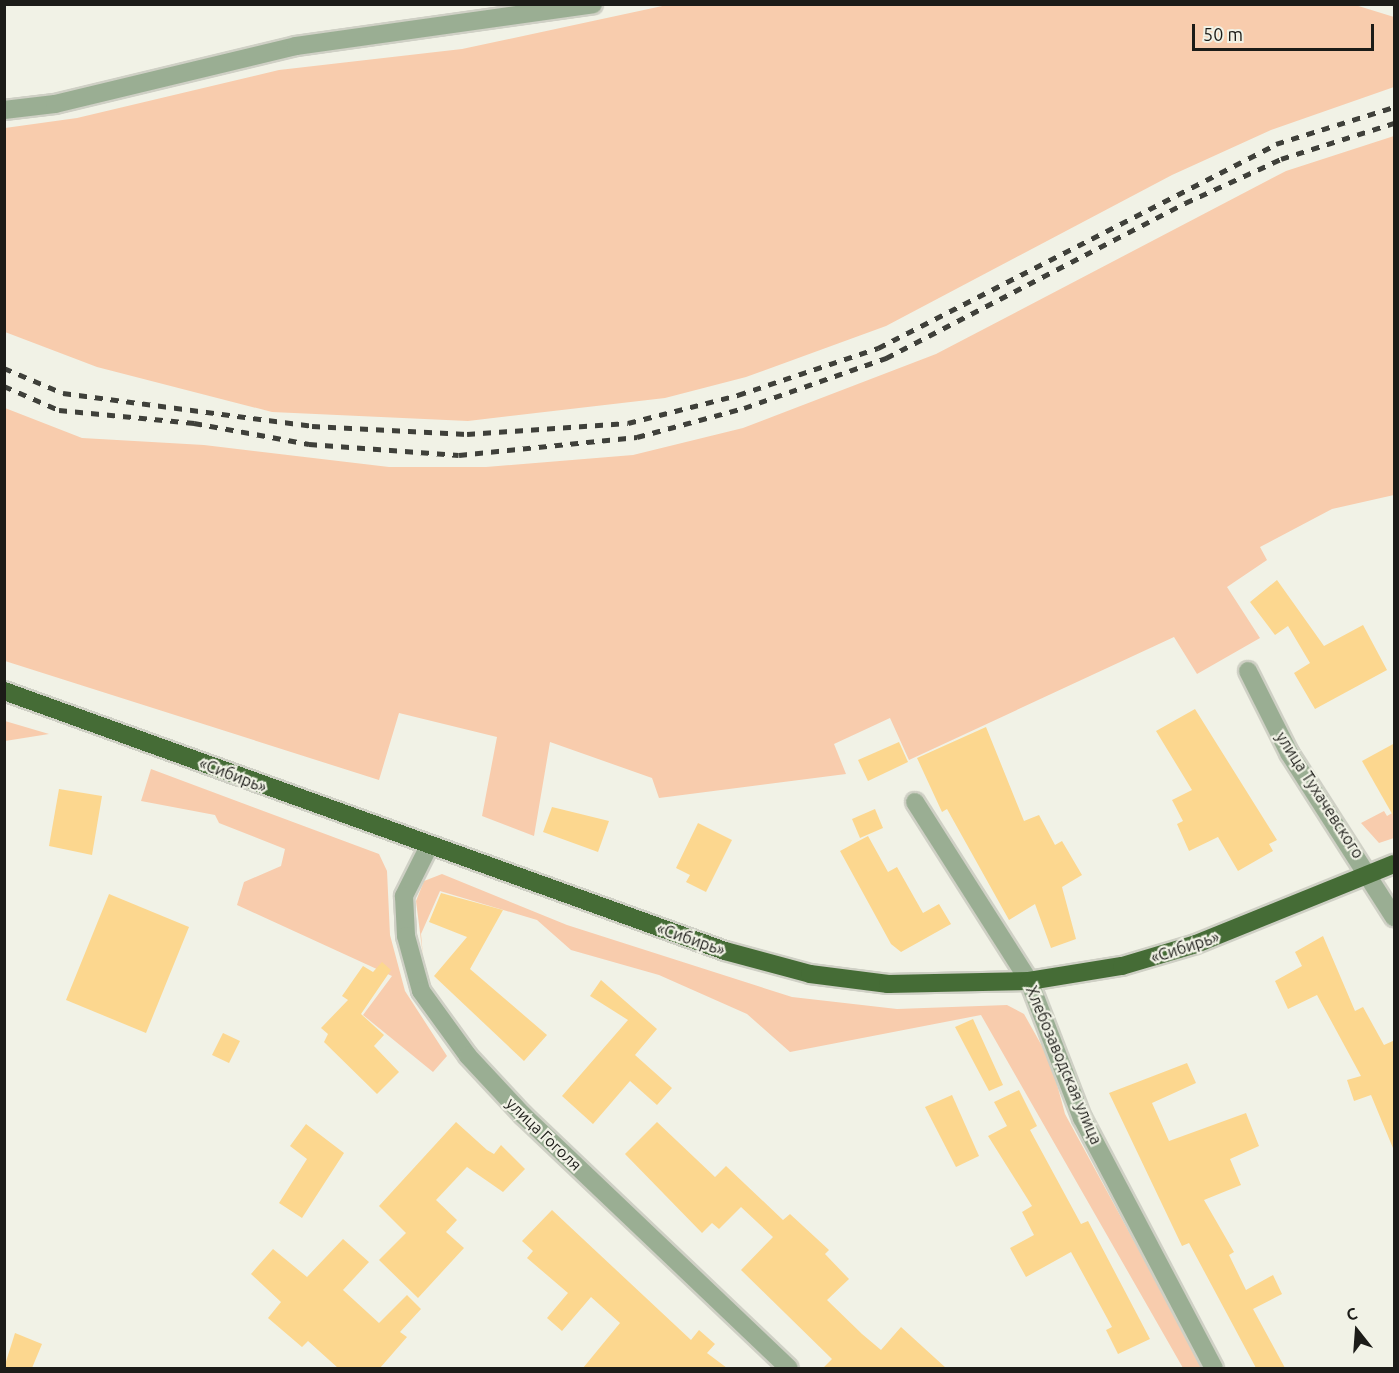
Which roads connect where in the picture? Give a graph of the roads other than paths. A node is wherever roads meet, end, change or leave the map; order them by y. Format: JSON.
{"nodes":[{"id":1,"x":593,"y":4,"type":"edge"},
{"id":2,"x":4,"y":110,"type":"edge"},
{"id":3,"x":1248,"y":671,"type":"dead end"},
{"id":4,"x":4,"y":691,"type":"edge"},
{"id":5,"x":915,"y":802,"type":"dead end"},
{"id":6,"x":428,"y":848,"type":"junction"},
{"id":7,"x":1395,"y":864,"type":"edge"},
{"id":8,"x":1370,"y":874,"type":"junction"},
{"id":9,"x":1395,"y":917,"type":"edge"},
{"id":10,"x":1029,"y":981,"type":"junction"},
{"id":11,"x":789,"y":1368,"type":"edge"},
{"id":12,"x":1214,"y":1368,"type":"edge"}],
"edges":[{"from":1,"to":2,"type":"street"},
{"from":3,"to":8,"type":"street","name":"улица Тухачевского"},
{"from":4,"to":6,"type":"highway","name":"«Сибирь»"},
{"from":5,"to":10,"type":"street","name":"Хлебозаводская улица"},
{"from":6,"to":10,"type":"highway","name":"«Сибирь»"},
{"from":6,"to":11,"type":"street","name":"улица Гоголя"},
{"from":7,"to":8,"type":"highway","name":"«Сибирь»"},
{"from":8,"to":9,"type":"street","name":"улица Тухачевского"},
{"from":8,"to":10,"type":"highway","name":"«Сибирь»"},
{"from":10,"to":12,"type":"street","name":"Хлебозаводская улица"}]}
